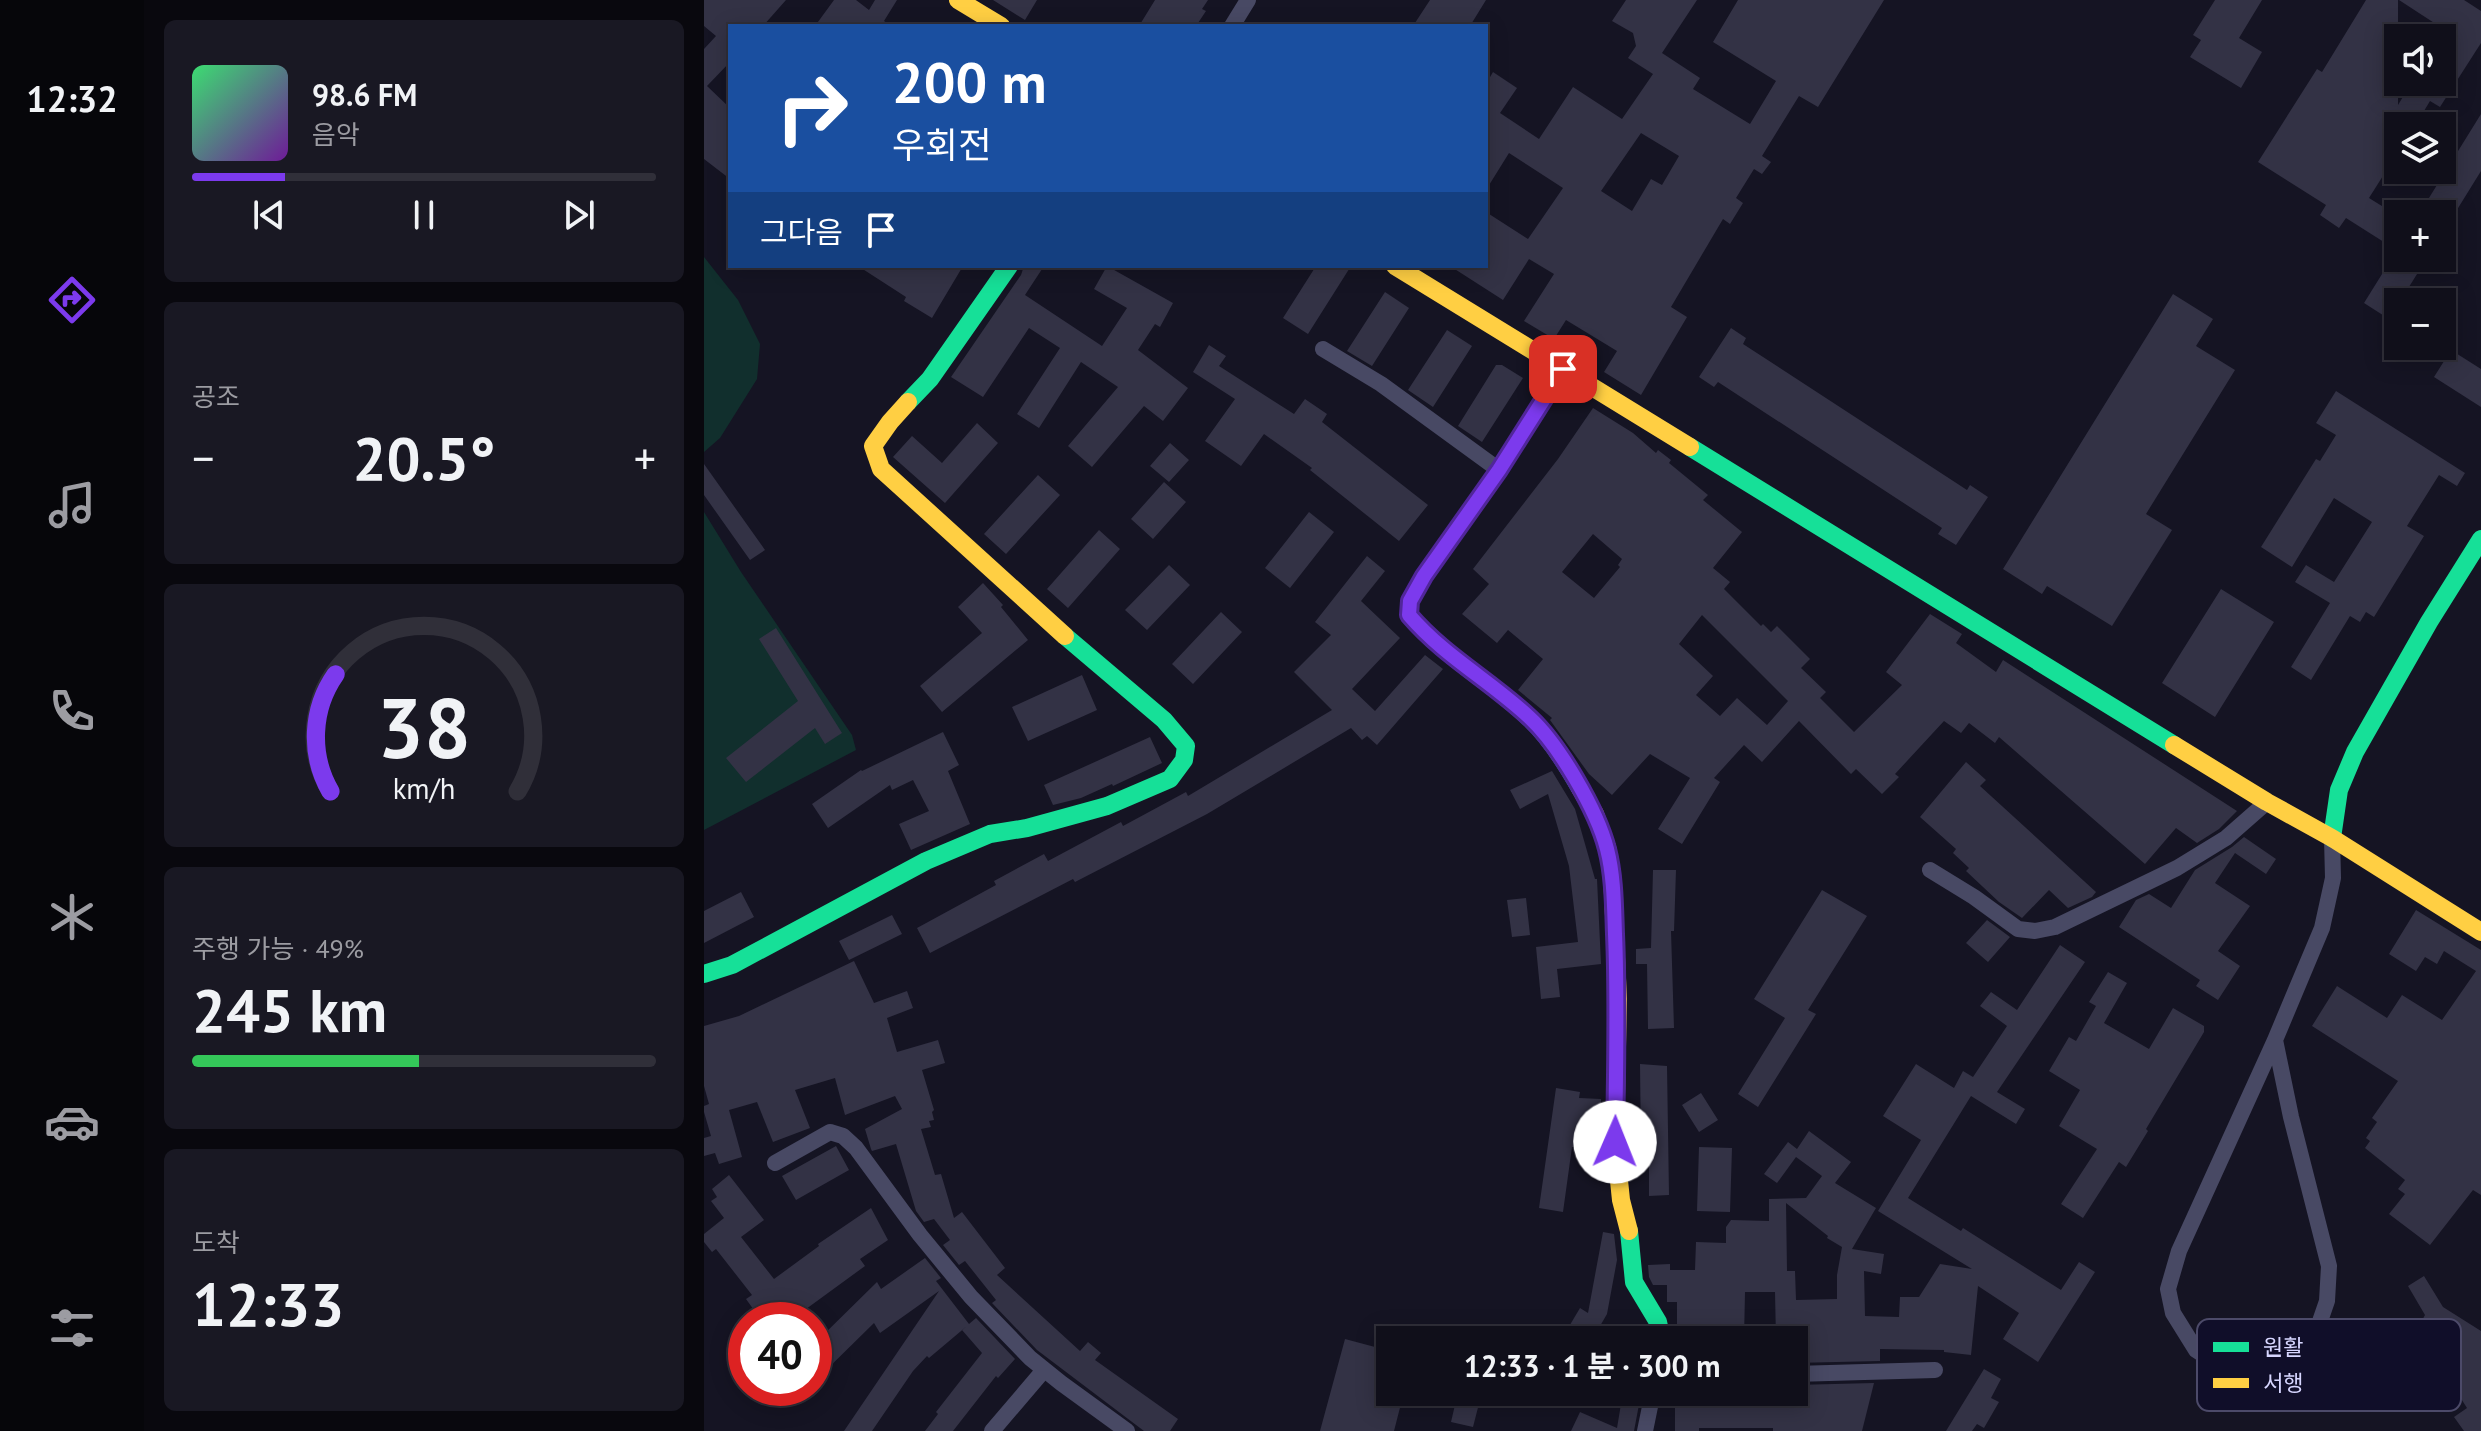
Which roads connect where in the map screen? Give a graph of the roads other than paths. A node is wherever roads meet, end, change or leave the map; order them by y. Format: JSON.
{"nodes":[{"id":1,"x":958,"y":0,"type":"edge"},
{"id":2,"x":1248,"y":0,"type":"edge"},
{"id":3,"x":998,"y":24,"type":"edge"},
{"id":4,"x":1233,"y":24,"type":"edge"},
{"id":5,"x":1008,"y":268,"type":"edge"},
{"id":6,"x":1398,"y":268,"type":"edge"},
{"id":7,"x":1323,"y":349,"type":"dead end"},
{"id":8,"x":1563,"y":369,"type":"junction"},
{"id":9,"x":1499,"y":470,"type":"junction"},
{"id":10,"x":2481,"y":539,"type":"edge"},
{"id":11,"x":2267,"y":802,"type":"junction"},
{"id":12,"x":2332,"y":838,"type":"junction"},
{"id":13,"x":1930,"y":870,"type":"dead end"},
{"id":14,"x":2481,"y":932,"type":"edge"},
{"id":15,"x":704,"y":974,"type":"edge"},
{"id":16,"x":2275,"y":1040,"type":"junction"},
{"id":17,"x":775,"y":1163,"type":"dead end"},
{"id":18,"x":2321,"y":1319,"type":"edge"},
{"id":19,"x":1659,"y":1326,"type":"edge"},
{"id":20,"x":2197,"y":1351,"type":"edge"},
{"id":21,"x":1044,"y":1370,"type":"junction"},
{"id":22,"x":1935,"y":1370,"type":"dead end"},
{"id":23,"x":1808,"y":1374,"type":"edge"},
{"id":24,"x":1650,"y":1406,"type":"edge"},
{"id":25,"x":992,"y":1431,"type":"edge"},
{"id":26,"x":1127,"y":1431,"type":"edge"},
{"id":27,"x":1645,"y":1431,"type":"edge"}],
"edges":[{"from":1,"to":3,"type":"street"},
{"from":2,"to":4,"type":"street"},
{"from":5,"to":15,"type":"street"},
{"from":6,"to":8,"type":"street"},
{"from":7,"to":9,"type":"street"},
{"from":8,"to":9,"type":"street"},
{"from":8,"to":11,"type":"street"},
{"from":9,"to":19,"type":"street"},
{"from":10,"to":12,"type":"street"},
{"from":11,"to":12,"type":"street"},
{"from":11,"to":13,"type":"street"},
{"from":12,"to":14,"type":"street"},
{"from":12,"to":16,"type":"street"},
{"from":16,"to":18,"type":"street"},
{"from":16,"to":20,"type":"street"},
{"from":17,"to":21,"type":"street"},
{"from":21,"to":25,"type":"street"},
{"from":21,"to":26,"type":"street"},
{"from":22,"to":23,"type":"street"},
{"from":24,"to":27,"type":"street"}]}
